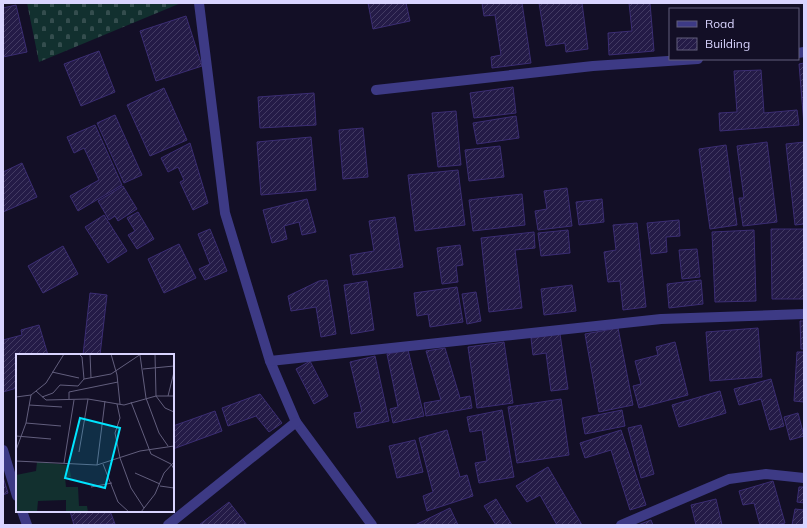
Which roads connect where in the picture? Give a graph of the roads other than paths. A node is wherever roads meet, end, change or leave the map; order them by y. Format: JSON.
{"nodes":[{"id":1,"x":199,"y":3,"type":"edge"},
{"id":2,"x":683,"y":60,"type":"edge"},
{"id":3,"x":376,"y":90,"type":"dead end"},
{"id":4,"x":804,"y":314,"type":"edge"},
{"id":5,"x":270,"y":361,"type":"junction"},
{"id":6,"x":296,"y":422,"type":"junction"},
{"id":7,"x":3,"y":450,"type":"edge"},
{"id":8,"x":804,"y":478,"type":"edge"},
{"id":9,"x":16,"y":493,"type":"edge"},
{"id":10,"x":22,"y":512,"type":"edge"},
{"id":11,"x":27,"y":525,"type":"edge"},
{"id":12,"x":168,"y":525,"type":"edge"},
{"id":13,"x":372,"y":525,"type":"edge"},
{"id":14,"x":621,"y":525,"type":"edge"}],
"edges":[{"from":1,"to":5,"type":"street"},
{"from":2,"to":3,"type":"street"},
{"from":4,"to":5,"type":"street"},
{"from":5,"to":6,"type":"street"},
{"from":6,"to":12,"type":"street"},
{"from":6,"to":13,"type":"street"},
{"from":7,"to":9,"type":"street"},
{"from":8,"to":14,"type":"street"},
{"from":10,"to":11,"type":"street"}]}
